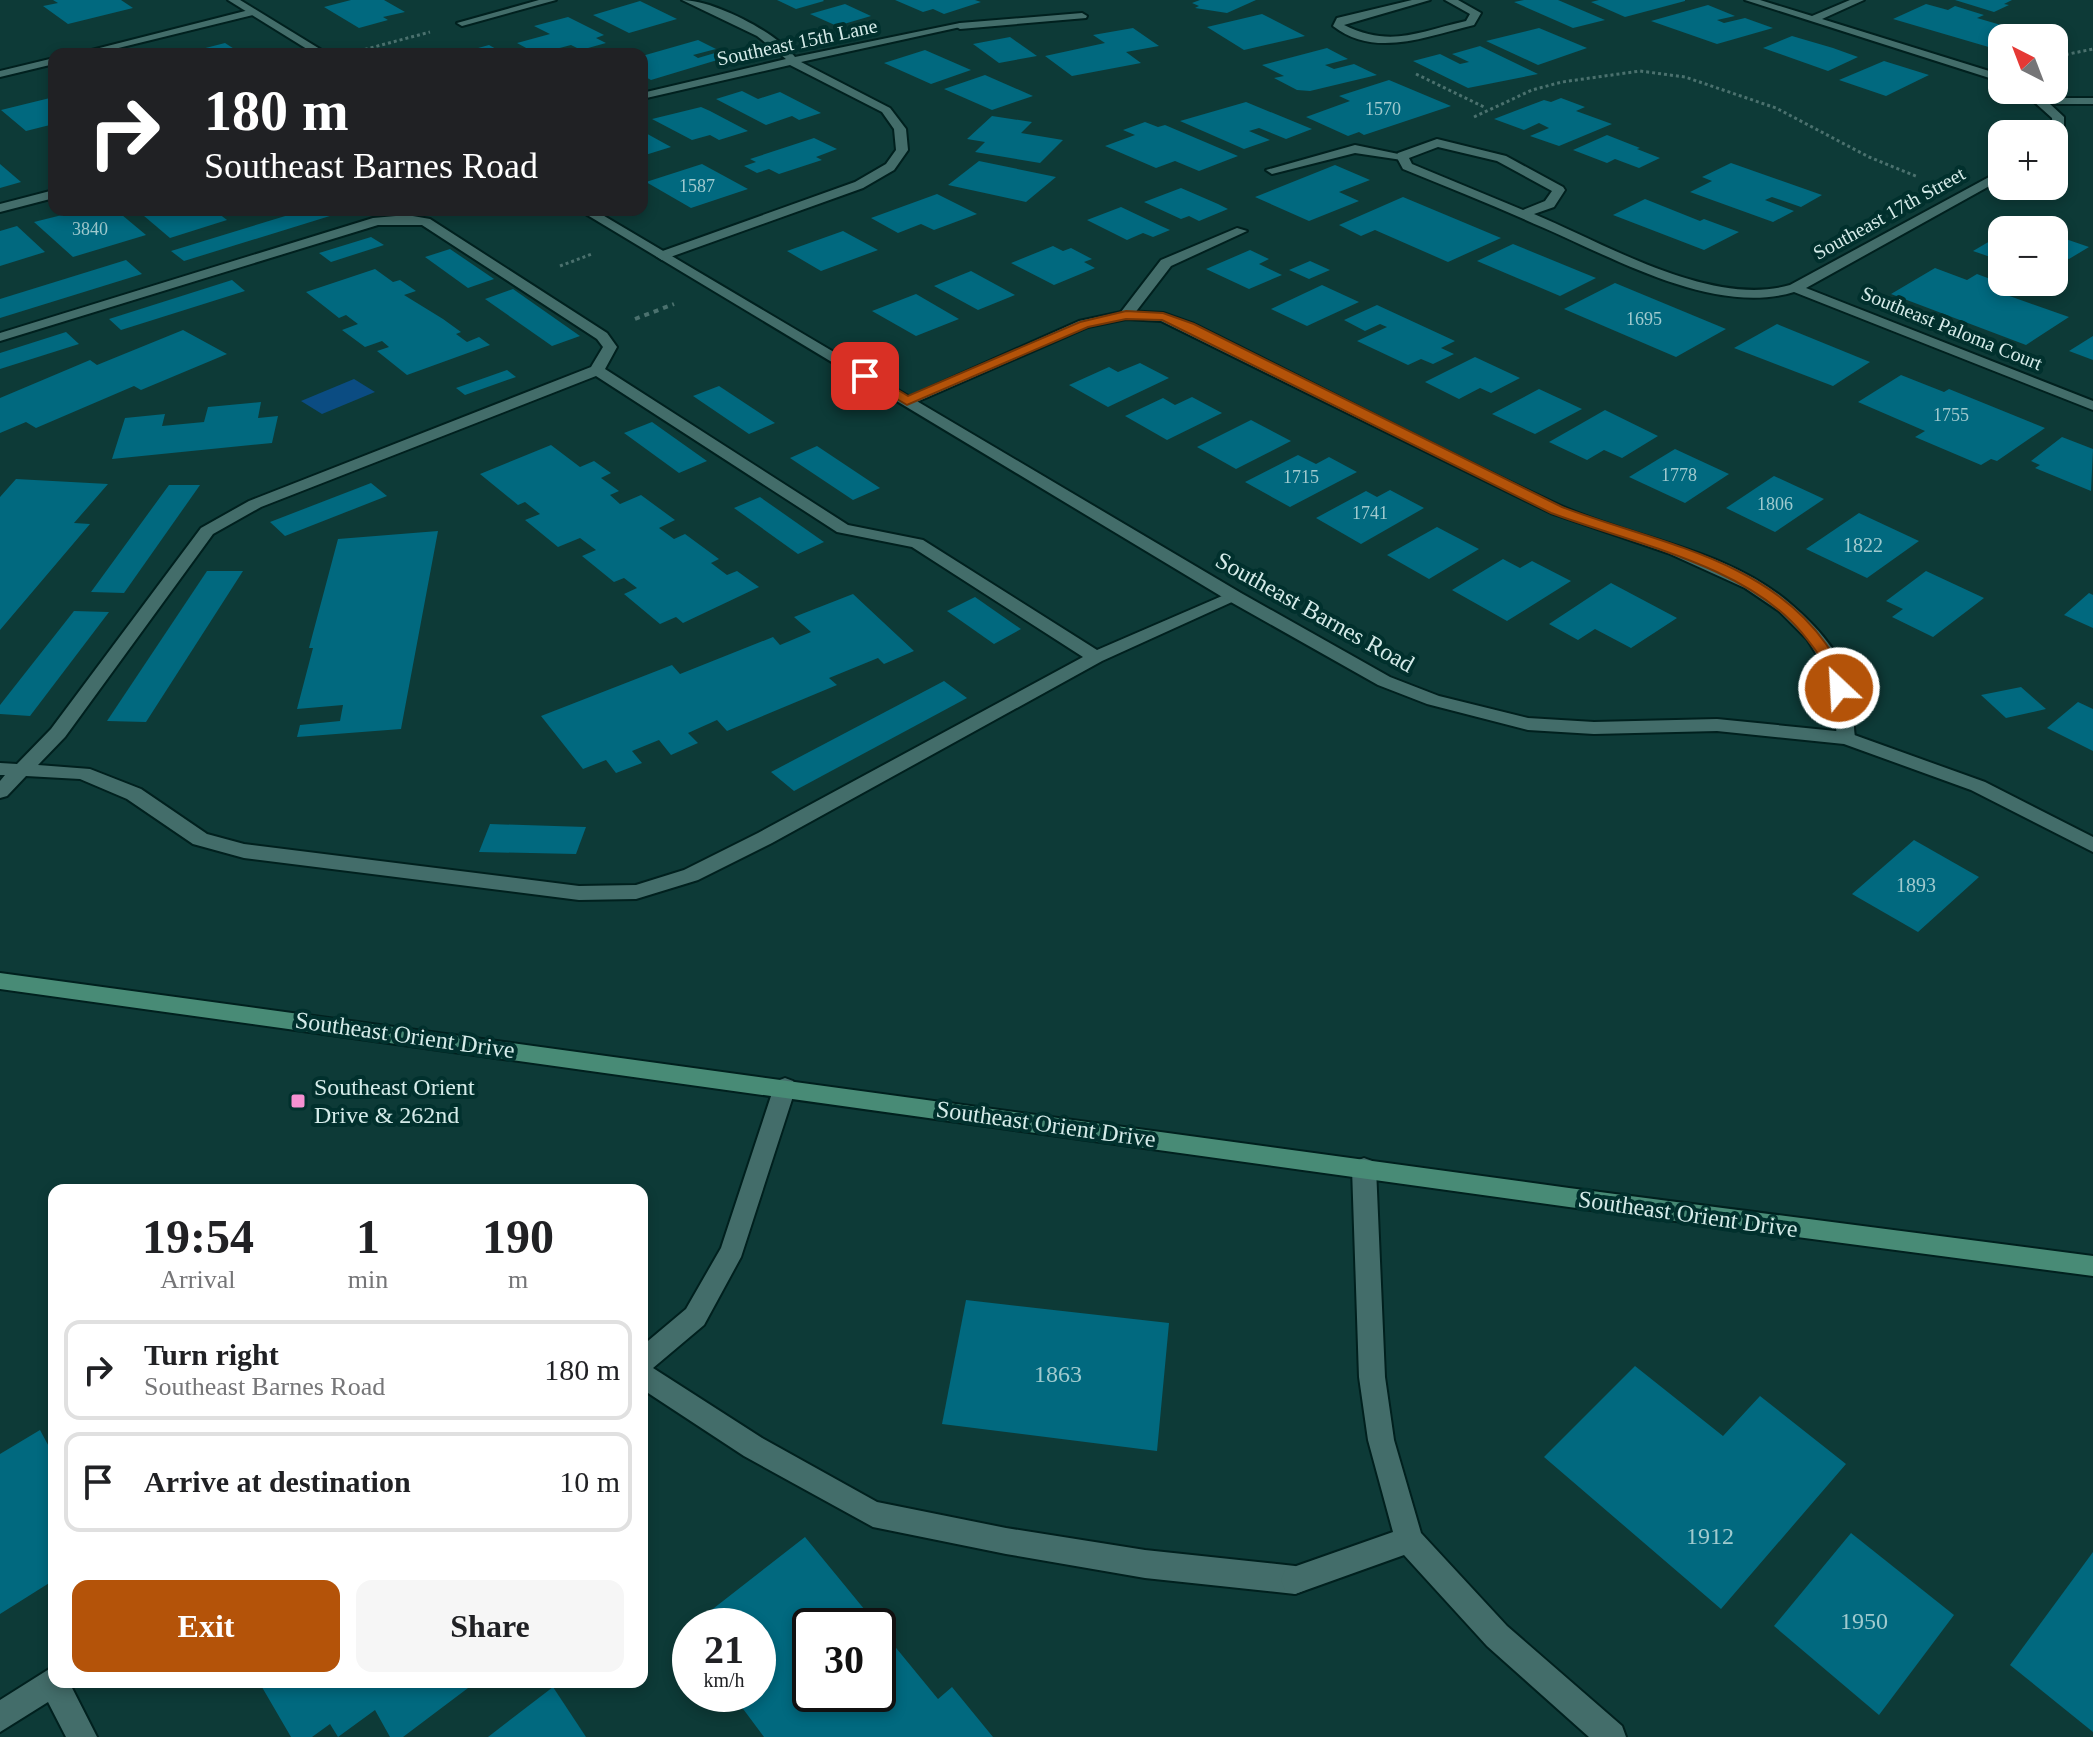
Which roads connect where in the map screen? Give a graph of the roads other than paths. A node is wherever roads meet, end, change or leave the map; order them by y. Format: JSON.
{"nodes":[{"id":1,"x":233,"y":0,"type":"edge"},
{"id":2,"x":551,"y":0,"type":"edge"},
{"id":3,"x":687,"y":0,"type":"edge"},
{"id":4,"x":1425,"y":0,"type":"edge"},
{"id":5,"x":1450,"y":0,"type":"edge"},
{"id":6,"x":1750,"y":0,"type":"edge"},
{"id":7,"x":1859,"y":0,"type":"edge"},
{"id":8,"x":253,"y":12,"type":"junction"},
{"id":9,"x":1082,"y":16,"type":"dead end"},
{"id":10,"x":1814,"y":19,"type":"junction"},
{"id":11,"x":462,"y":23,"type":"road end"},
{"id":12,"x":106,"y":48,"type":"edge"},
{"id":13,"x":313,"y":48,"type":"edge"},
{"id":14,"x":48,"y":62,"type":"edge"},
{"id":15,"x":794,"y":63,"type":"junction"},
{"id":16,"x":0,"y":74,"type":"edge"},
{"id":17,"x":1988,"y":75,"type":"edge"},
{"id":18,"x":648,"y":94,"type":"edge"},
{"id":19,"x":2068,"y":101,"type":"edge"},
{"id":20,"x":2093,"y":101,"type":"edge"},
{"id":21,"x":2046,"y":104,"type":"edge"},
{"id":22,"x":2058,"y":120,"type":"edge"},
{"id":23,"x":1402,"y":156,"type":"junction"},
{"id":24,"x":1272,"y":170,"type":"dead end"},
{"id":25,"x":1988,"y":181,"type":"edge"},
{"id":26,"x":48,"y":196,"type":"edge"},
{"id":27,"x":0,"y":208,"type":"edge"},
{"id":28,"x":1523,"y":214,"type":"junction"},
{"id":29,"x":595,"y":216,"type":"edge"},
{"id":30,"x":1241,"y":231,"type":"dead end"},
{"id":31,"x":662,"y":256,"type":"junction"},
{"id":32,"x":1795,"y":288,"type":"junction"},
{"id":33,"x":1126,"y":315,"type":"junction"},
{"id":34,"x":0,"y":337,"type":"edge"},
{"id":35,"x":597,"y":370,"type":"junction"},
{"id":36,"x":907,"y":401,"type":"junction"},
{"id":37,"x":2093,"y":406,"type":"edge"},
{"id":38,"x":1235,"y":597,"type":"junction"},
{"id":39,"x":1096,"y":657,"type":"junction"},
{"id":40,"x":1846,"y":738,"type":"junction"},
{"id":41,"x":0,"y":769,"type":"edge"},
{"id":42,"x":22,"y":769,"type":"junction"},
{"id":43,"x":0,"y":792,"type":"edge"},
{"id":44,"x":2093,"y":845,"type":"edge"},
{"id":45,"x":0,"y":981,"type":"edge"},
{"id":46,"x":785,"y":1087,"type":"junction"},
{"id":47,"x":1364,"y":1168,"type":"junction"},
{"id":48,"x":2093,"y":1266,"type":"edge"},
{"id":49,"x":648,"y":1357,"type":"edge"},
{"id":50,"x":648,"y":1379,"type":"edge"},
{"id":51,"x":1409,"y":1540,"type":"junction"},
{"id":52,"x":48,"y":1685,"type":"edge"},
{"id":53,"x":56,"y":1688,"type":"edge"},
{"id":54,"x":0,"y":1717,"type":"edge"},
{"id":55,"x":82,"y":1737,"type":"edge"},
{"id":56,"x":1611,"y":1737,"type":"edge"}],
"edges":[{"from":1,"to":8,"type":"street"},
{"from":2,"to":11,"type":"street"},
{"from":3,"to":15,"type":"street"},
{"from":4,"to":5,"type":"street"},
{"from":6,"to":10,"type":"street"},
{"from":7,"to":10,"type":"street"},
{"from":8,"to":12,"type":"street"},
{"from":8,"to":13,"type":"street"},
{"from":9,"to":15,"type":"street","name":"Southeast 15th Lane"},
{"from":10,"to":17,"type":"street"},
{"from":14,"to":16,"type":"street"},
{"from":15,"to":18,"type":"street","name":"Southeast 15th Lane"},
{"from":15,"to":31,"type":"street"},
{"from":19,"to":20,"type":"street"},
{"from":21,"to":22,"type":"street"},
{"from":23,"to":24,"type":"street"},
{"from":23,"to":28,"type":"street"},
{"from":23,"to":28,"type":"street"},
{"from":25,"to":32,"type":"street","name":"Southeast 17th Street"},
{"from":26,"to":27,"type":"street"},
{"from":28,"to":32,"type":"street"},
{"from":29,"to":31,"type":"street","name":"Southeast Barnes Road"},
{"from":30,"to":33,"type":"street"},
{"from":31,"to":36,"type":"street","name":"Southeast Barnes Road"},
{"from":32,"to":37,"type":"street","name":"Southeast Paloma Court"},
{"from":33,"to":36,"type":"street"},
{"from":33,"to":40,"type":"street"},
{"from":34,"to":35,"type":"street"},
{"from":35,"to":39,"type":"street"},
{"from":35,"to":42,"type":"street"},
{"from":36,"to":38,"type":"street","name":"Southeast Barnes Road"},
{"from":38,"to":39,"type":"street"},
{"from":38,"to":40,"type":"street","name":"Southeast Barnes Road"},
{"from":39,"to":42,"type":"street"},
{"from":40,"to":44,"type":"street","name":"Southeast Barnes Road"},
{"from":41,"to":42,"type":"street"},
{"from":42,"to":43,"type":"street"},
{"from":45,"to":46,"type":"main road","name":"Southeast Orient Drive"},
{"from":46,"to":47,"type":"main road","name":"Southeast Orient Drive"},
{"from":46,"to":49,"type":"street"},
{"from":47,"to":48,"type":"main road","name":"Southeast Orient Drive"},
{"from":47,"to":51,"type":"street"},
{"from":50,"to":51,"type":"street"},
{"from":51,"to":56,"type":"street"},
{"from":52,"to":54,"type":"street"},
{"from":53,"to":55,"type":"street"}]}
